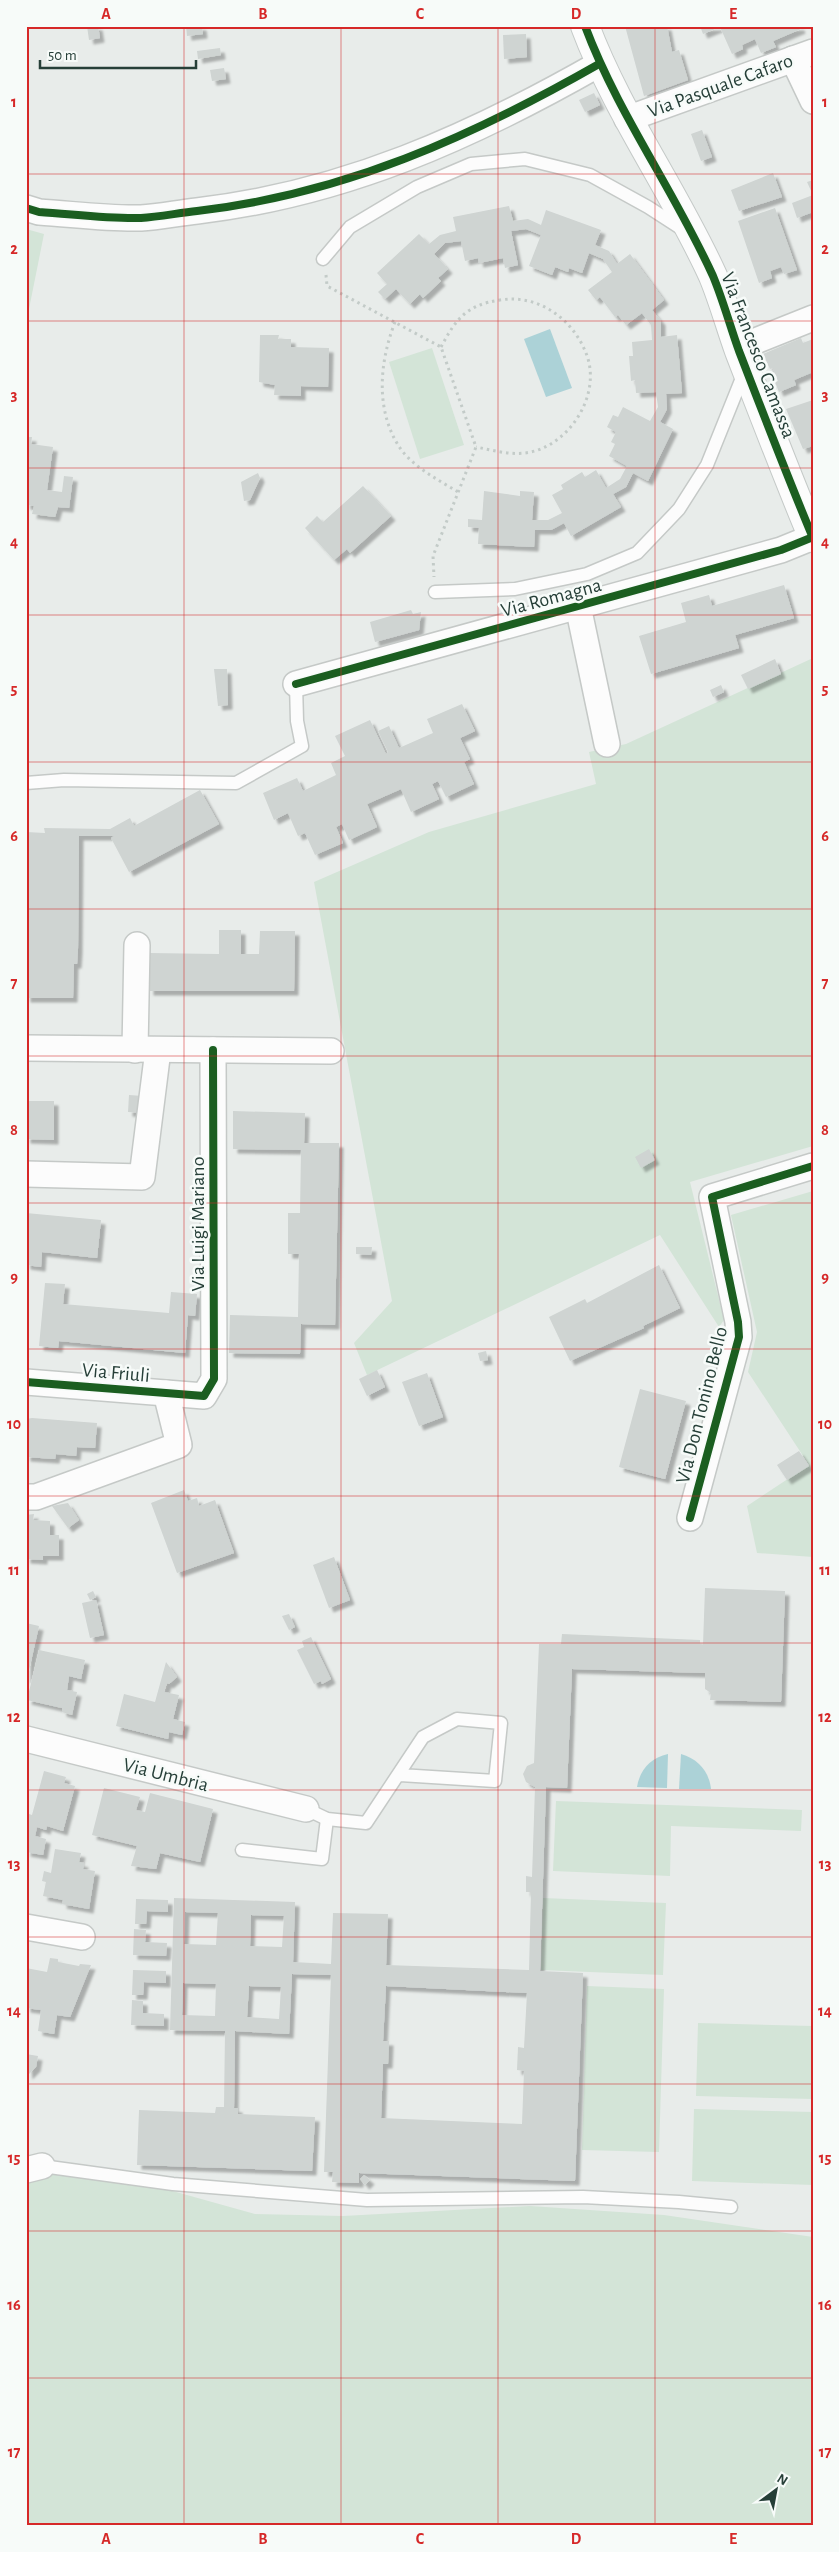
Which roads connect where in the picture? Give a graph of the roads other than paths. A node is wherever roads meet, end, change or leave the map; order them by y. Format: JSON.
{"nodes":[{"id":1,"x":585,"y":26,"type":"edge"},
{"id":2,"x":803,"y":55,"type":"edge"},
{"id":3,"x":599,"y":64,"type":"junction"},
{"id":4,"x":813,"y":101,"type":"edge"},
{"id":5,"x":626,"y":119,"type":"junction"},
{"id":6,"x":26,"y":208,"type":"edge"},
{"id":7,"x":693,"y":236,"type":"junction"},
{"id":8,"x":324,"y":259,"type":"road end"},
{"id":9,"x":813,"y":318,"type":"edge"},
{"id":10,"x":742,"y":358,"type":"junction"},
{"id":11,"x":804,"y":493,"type":"edge"},
{"id":12,"x":813,"y":538,"type":"edge"},
{"id":13,"x":435,"y":592,"type":"road end"},
{"id":14,"x":578,"y":606,"type":"junction"},
{"id":15,"x":296,"y":684,"type":"joint"},
{"id":16,"x":607,"y":744,"type":"dead end"},
{"id":17,"x":26,"y":783,"type":"edge"},
{"id":18,"x":137,"y":944,"type":"dead end"},
{"id":19,"x":26,"y":1048,"type":"edge"},
{"id":20,"x":147,"y":1050,"type":"junction"},
{"id":21,"x":213,"y":1050,"type":"junction"},
{"id":22,"x":331,"y":1051,"type":"dead end"},
{"id":23,"x":813,"y":1166,"type":"edge"},
{"id":24,"x":26,"y":1174,"type":"edge"},
{"id":25,"x":26,"y":1382,"type":"edge"},
{"id":26,"x":166,"y":1393,"type":"junction"},
{"id":27,"x":204,"y":1396,"type":"joint"},
{"id":28,"x":26,"y":1497,"type":"edge"},
{"id":29,"x":690,"y":1518,"type":"dead end"},
{"id":30,"x":26,"y":1739,"type":"edge"},
{"id":31,"x":400,"y":1774,"type":"junction"},
{"id":32,"x":316,"y":1814,"type":"junction"},
{"id":33,"x":242,"y":1850,"type":"dead end"},
{"id":34,"x":26,"y":1927,"type":"edge"},
{"id":35,"x":82,"y":1937,"type":"dead end"},
{"id":36,"x":34,"y":2168,"type":"edge"},
{"id":37,"x":731,"y":2207,"type":"dead end"}],
"edges":[{"from":1,"to":3,"type":"street","name":"Via Francesco Camassa"},
{"from":2,"to":4,"type":"street"},
{"from":2,"to":5,"type":"street","name":"Via Pasquale Cafaro"},
{"from":3,"to":5,"type":"street","name":"Via Francesco Camassa"},
{"from":3,"to":6,"type":"street"},
{"from":5,"to":7,"type":"street","name":"Via Francesco Camassa"},
{"from":7,"to":8,"type":"lane"},
{"from":7,"to":10,"type":"street","name":"Via Francesco Camassa"},
{"from":9,"to":10,"type":"street"},
{"from":10,"to":11,"type":"street","name":"Via Francesco Camassa"},
{"from":10,"to":13,"type":"lane"},
{"from":11,"to":12,"type":"street","name":"Via Francesco Camassa"},
{"from":12,"to":14,"type":"street","name":"Via Romagna"},
{"from":14,"to":15,"type":"street","name":"Via Romagna"},
{"from":14,"to":16,"type":"street"},
{"from":15,"to":17,"type":"lane"},
{"from":18,"to":20,"type":"street"},
{"from":19,"to":20,"type":"street"},
{"from":20,"to":21,"type":"street"},
{"from":20,"to":24,"type":"street"},
{"from":21,"to":22,"type":"street"},
{"from":21,"to":27,"type":"street","name":"Via Luigi Mariano"},
{"from":23,"to":29,"type":"street","name":"Via Don Tonino Bello"},
{"from":25,"to":26,"type":"street","name":"Via Friuli"},
{"from":26,"to":27,"type":"street","name":"Via Friuli"},
{"from":26,"to":28,"type":"street"},
{"from":30,"to":32,"type":"street","name":"Via Umbria"},
{"from":31,"to":31,"type":"lane"},
{"from":31,"to":32,"type":"lane"},
{"from":32,"to":33,"type":"lane"},
{"from":34,"to":35,"type":"street"},
{"from":36,"to":37,"type":"lane"}]}
